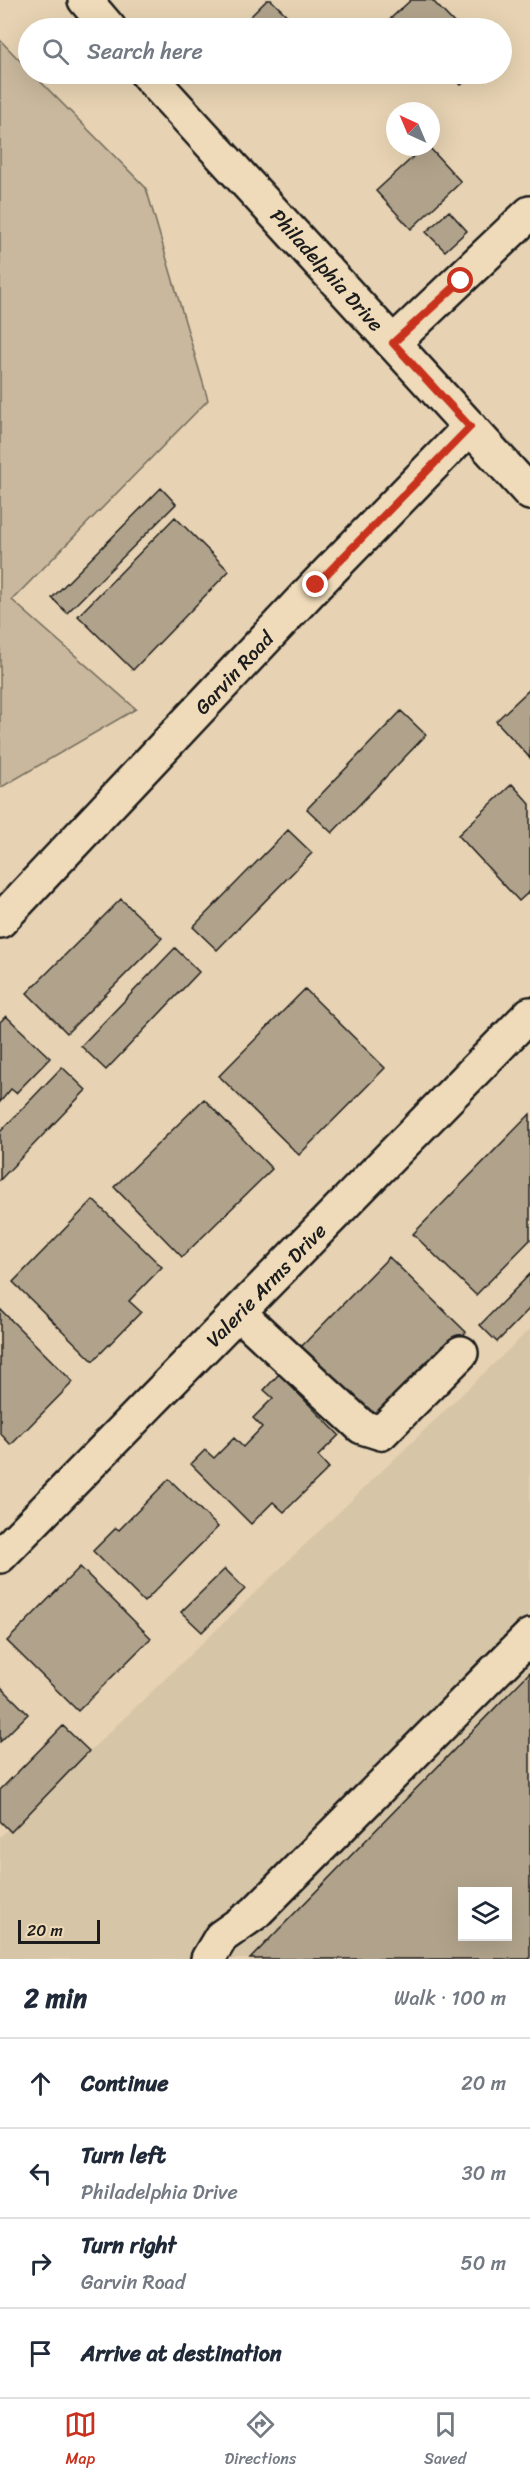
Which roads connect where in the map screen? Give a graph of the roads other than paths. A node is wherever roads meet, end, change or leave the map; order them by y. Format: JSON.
{"nodes":[{"id":1,"x":85,"y":0,"type":"edge"},
{"id":2,"x":100,"y":18,"type":"edge"},
{"id":3,"x":156,"y":84,"type":"edge"},
{"id":4,"x":530,"y":213,"type":"edge"},
{"id":5,"x":393,"y":343,"type":"junction"},
{"id":6,"x":470,"y":427,"type":"junction"},
{"id":7,"x":530,"y":493,"type":"edge"},
{"id":8,"x":0,"y":921,"type":"edge"},
{"id":9,"x":530,"y":1014,"type":"edge"},
{"id":10,"x":239,"y":1313,"type":"junction"},
{"id":11,"x":461,"y":1353,"type":"dead end"},
{"id":12,"x":0,"y":1556,"type":"edge"},
{"id":13,"x":530,"y":1636,"type":"edge"},
{"id":14,"x":208,"y":1959,"type":"edge"}],
"edges":[{"from":1,"to":2,"type":"street"},
{"from":3,"to":5,"type":"street","name":"Philadelphia Drive"},
{"from":4,"to":5,"type":"street"},
{"from":5,"to":6,"type":"street","name":"Philadelphia Drive"},
{"from":6,"to":7,"type":"street","name":"Philadelphia Drive"},
{"from":6,"to":8,"type":"street","name":"Garvin Road"},
{"from":9,"to":10,"type":"street","name":"Valerie Arms Drive"},
{"from":10,"to":11,"type":"street"},
{"from":10,"to":12,"type":"street","name":"Valerie Arms Drive"},
{"from":13,"to":14,"type":"street"}]}
